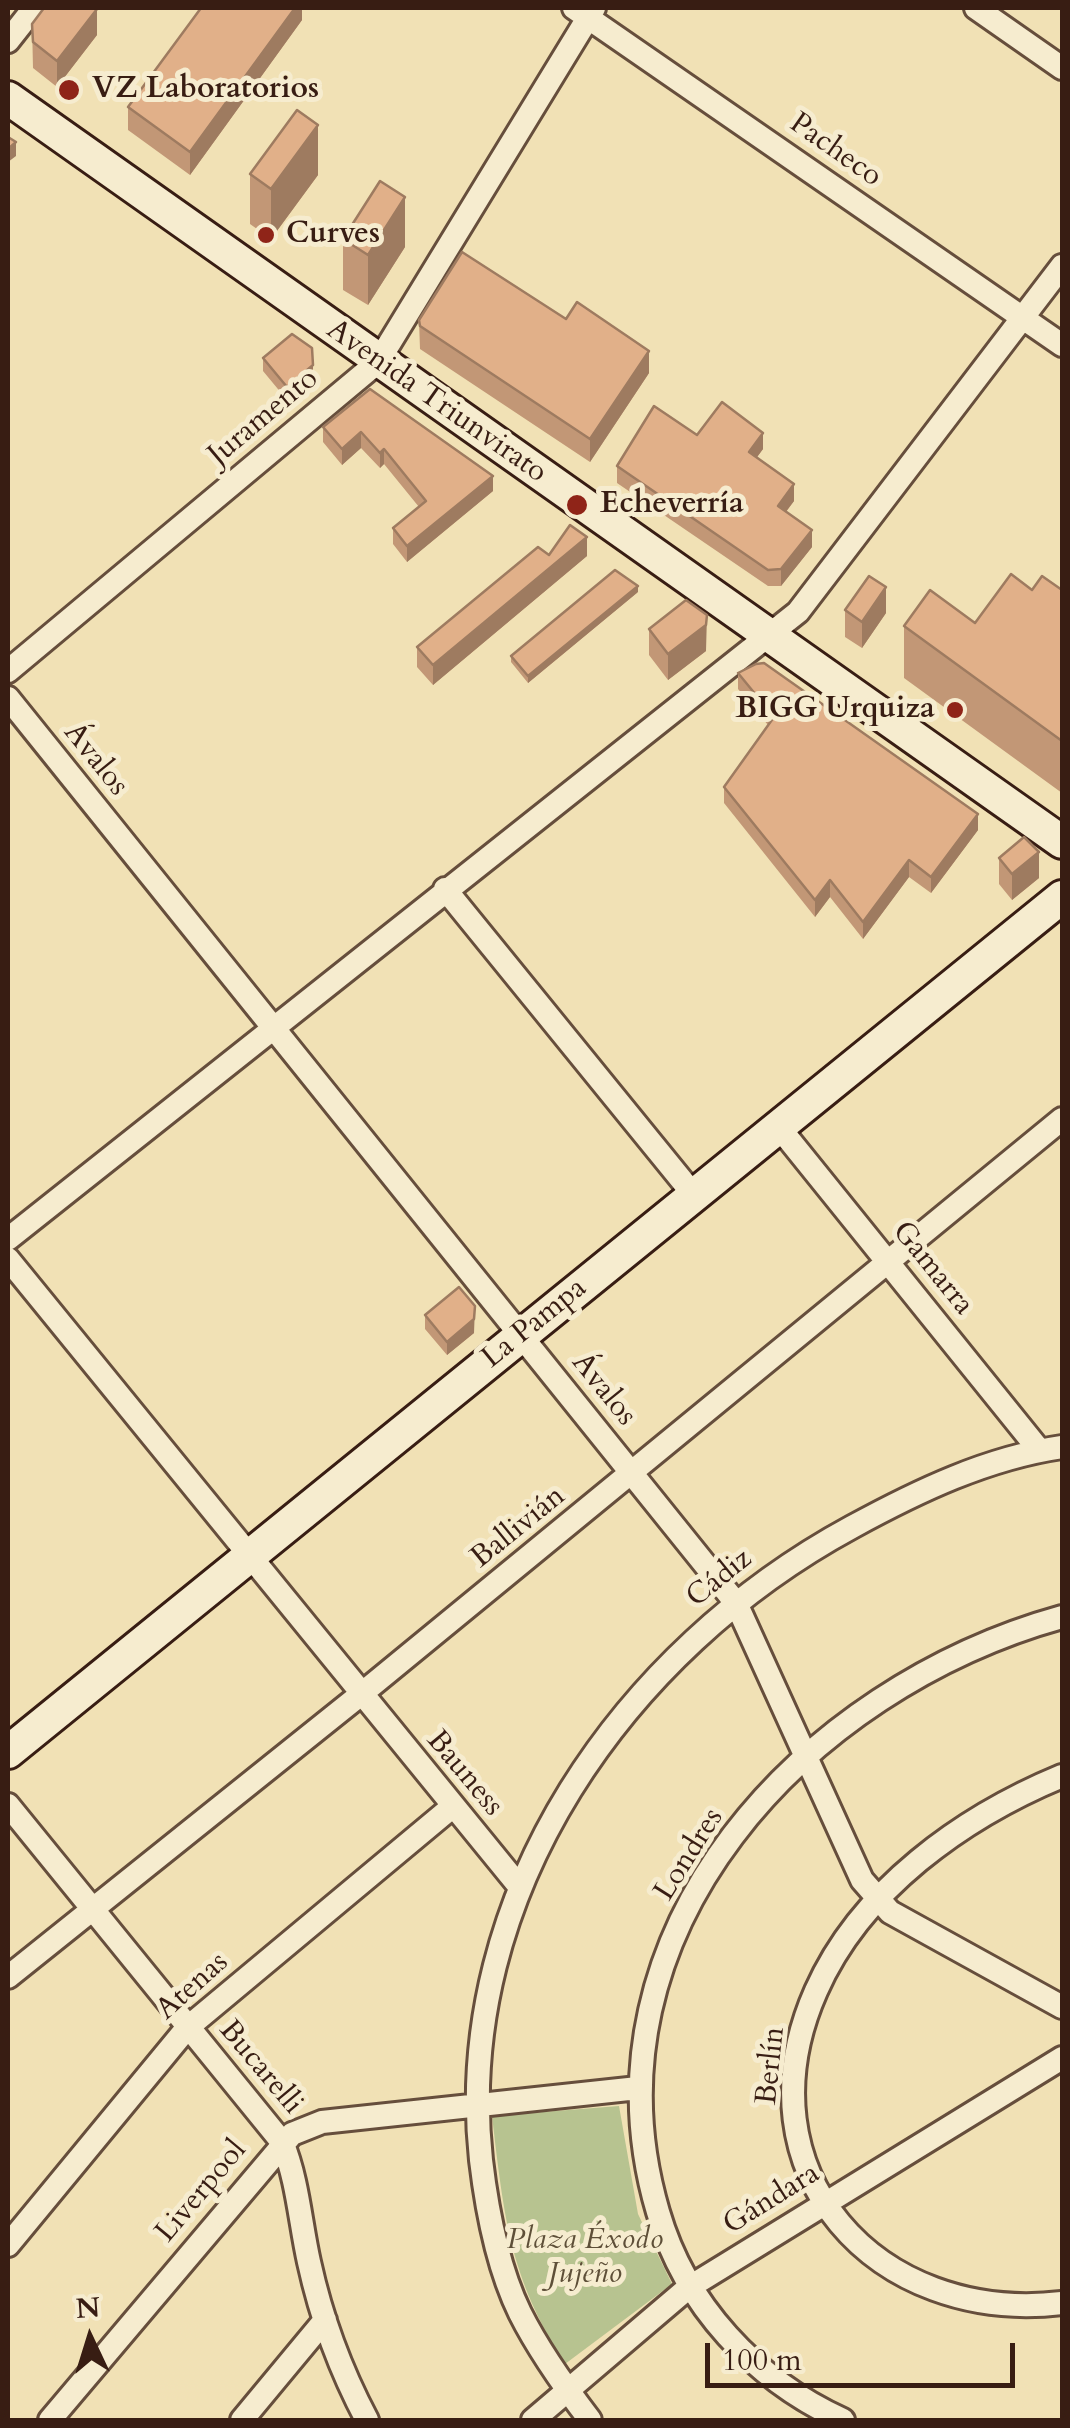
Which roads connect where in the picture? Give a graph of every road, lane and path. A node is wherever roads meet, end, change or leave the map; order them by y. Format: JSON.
{"nodes":[{"id":1,"x":34,"y":8,"type":"edge"},
{"id":2,"x":976,"y":8,"type":"edge"},
{"id":3,"x":585,"y":11,"type":"edge"},
{"id":4,"x":8,"y":41,"type":"edge"},
{"id":5,"x":1062,"y":68,"type":"edge"},
{"id":6,"x":8,"y":98,"type":"edge"},
{"id":7,"x":1062,"y":266,"type":"edge"},
{"id":8,"x":1024,"y":317,"type":"junction"},
{"id":9,"x":1062,"y":345,"type":"edge"},
{"id":10,"x":378,"y":362,"type":"junction"},
{"id":11,"x":766,"y":636,"type":"junction"},
{"id":12,"x":8,"y":671,"type":"edge"},
{"id":13,"x":8,"y":698,"type":"edge"},
{"id":14,"x":1062,"y":842,"type":"edge"},
{"id":15,"x":445,"y":889,"type":"junction"},
{"id":16,"x":1062,"y":897,"type":"edge"},
{"id":17,"x":270,"y":1028,"type":"junction"},
{"id":18,"x":1062,"y":1119,"type":"edge"},
{"id":19,"x":778,"y":1126,"type":"junction"},
{"id":20,"x":693,"y":1194,"type":"junction"},
{"id":21,"x":8,"y":1238,"type":"edge"},
{"id":22,"x":8,"y":1260,"type":"edge"},
{"id":23,"x":887,"y":1261,"type":"junction"},
{"id":24,"x":521,"y":1336,"type":"junction"},
{"id":25,"x":1051,"y":1449,"type":"edge"},
{"id":26,"x":632,"y":1474,"type":"junction"},
{"id":27,"x":248,"y":1556,"type":"junction"},
{"id":28,"x":736,"y":1603,"type":"junction"},
{"id":29,"x":1062,"y":1617,"type":"edge"},
{"id":30,"x":360,"y":1696,"type":"junction"},
{"id":31,"x":8,"y":1752,"type":"edge"},
{"id":32,"x":804,"y":1755,"type":"junction"},
{"id":33,"x":1062,"y":1776,"type":"edge"},
{"id":34,"x":8,"y":1806,"type":"edge"},
{"id":35,"x":452,"y":1807,"type":"junction"},
{"id":36,"x":519,"y":1886,"type":"junction"},
{"id":37,"x":878,"y":1901,"type":"junction"},
{"id":38,"x":93,"y":1908,"type":"junction"},
{"id":39,"x":8,"y":1977,"type":"edge"},
{"id":40,"x":1062,"y":2007,"type":"edge"},
{"id":41,"x":188,"y":2028,"type":"junction"},
{"id":42,"x":1062,"y":2058,"type":"edge"},
{"id":43,"x":638,"y":2088,"type":"junction"},
{"id":44,"x":477,"y":2105,"type":"junction"},
{"id":45,"x":282,"y":2142,"type":"junction"},
{"id":46,"x":822,"y":2204,"type":"junction"},
{"id":47,"x":8,"y":2245,"type":"edge"},
{"id":48,"x":688,"y":2288,"type":"junction"},
{"id":49,"x":1062,"y":2303,"type":"edge"},
{"id":50,"x":325,"y":2320,"type":"junction"},
{"id":51,"x":567,"y":2390,"type":"junction"},
{"id":52,"x":50,"y":2420,"type":"edge"},
{"id":53,"x":242,"y":2420,"type":"edge"},
{"id":54,"x":367,"y":2420,"type":"edge"},
{"id":55,"x":532,"y":2420,"type":"edge"},
{"id":56,"x":590,"y":2420,"type":"edge"},
{"id":57,"x":843,"y":2420,"type":"edge"}],
"edges":[{"from":1,"to":4,"type":"street"},
{"from":2,"to":5,"type":"street"},
{"from":3,"to":8,"type":"street","name":"Pacheco"},
{"from":3,"to":10,"type":"street","name":"Juramento"},
{"from":6,"to":10,"type":"street","name":"Avenida Triunvirato"},
{"from":7,"to":8,"type":"street"},
{"from":8,"to":9,"type":"street","name":"Pacheco"},
{"from":8,"to":11,"type":"street"},
{"from":10,"to":11,"type":"street","name":"Avenida Triunvirato"},
{"from":10,"to":12,"type":"street","name":"Juramento"},
{"from":11,"to":14,"type":"street","name":"Avenida Triunvirato"},
{"from":11,"to":15,"type":"street"},
{"from":13,"to":17,"type":"street","name":"Ávalos"},
{"from":15,"to":17,"type":"street"},
{"from":15,"to":20,"type":"street"},
{"from":16,"to":19,"type":"street","name":"La Pampa"},
{"from":17,"to":21,"type":"street"},
{"from":17,"to":24,"type":"street","name":"Ávalos"},
{"from":18,"to":23,"type":"street","name":"Ballivián"},
{"from":19,"to":20,"type":"street","name":"La Pampa"},
{"from":19,"to":23,"type":"street","name":"Gamarra"},
{"from":20,"to":24,"type":"street","name":"La Pampa"},
{"from":22,"to":27,"type":"street","name":"Bauness"},
{"from":23,"to":25,"type":"street","name":"Gamarra"},
{"from":23,"to":26,"type":"street","name":"Ballivián"},
{"from":24,"to":26,"type":"street","name":"Ávalos"},
{"from":24,"to":27,"type":"street","name":"La Pampa"},
{"from":25,"to":28,"type":"street","name":"Cádiz"},
{"from":26,"to":28,"type":"street","name":"Ávalos"},
{"from":26,"to":30,"type":"street","name":"Ballivián"},
{"from":27,"to":30,"type":"street","name":"Bauness"},
{"from":27,"to":31,"type":"street","name":"La Pampa"},
{"from":28,"to":32,"type":"street","name":"Ávalos"},
{"from":28,"to":36,"type":"street","name":"Cádiz"},
{"from":29,"to":32,"type":"street","name":"Londres"},
{"from":30,"to":35,"type":"street","name":"Bauness"},
{"from":30,"to":38,"type":"street","name":"Ballivián"},
{"from":32,"to":37,"type":"street","name":"Ávalos"},
{"from":32,"to":43,"type":"street","name":"Londres"},
{"from":33,"to":37,"type":"street","name":"Berlín"},
{"from":34,"to":38,"type":"street","name":"Bucarelli"},
{"from":35,"to":36,"type":"street","name":"Bauness"},
{"from":35,"to":41,"type":"street","name":"Atenas"},
{"from":36,"to":44,"type":"street"},
{"from":37,"to":40,"type":"street","name":"Ávalos"},
{"from":37,"to":46,"type":"street","name":"Berlín"},
{"from":38,"to":39,"type":"street","name":"Ballivián"},
{"from":38,"to":41,"type":"street","name":"Bucarelli"},
{"from":41,"to":45,"type":"street","name":"Bucarelli"},
{"from":41,"to":47,"type":"street","name":"Atenas"},
{"from":42,"to":46,"type":"street","name":"Gándara"},
{"from":43,"to":44,"type":"street","name":"Liverpool"},
{"from":43,"to":48,"type":"street","name":"Londres"},
{"from":44,"to":45,"type":"street","name":"Liverpool"},
{"from":44,"to":51,"type":"street"},
{"from":45,"to":50,"type":"street","name":"Bucarelli"},
{"from":45,"to":52,"type":"street","name":"Liverpool"},
{"from":46,"to":48,"type":"street","name":"Gándara"},
{"from":46,"to":49,"type":"street","name":"Berlín"},
{"from":48,"to":51,"type":"street","name":"Gándara"},
{"from":48,"to":57,"type":"street"},
{"from":50,"to":53,"type":"street"},
{"from":50,"to":54,"type":"street","name":"Bucarelli"},
{"from":51,"to":55,"type":"street","name":"Gándara"},
{"from":51,"to":56,"type":"street"}]}
